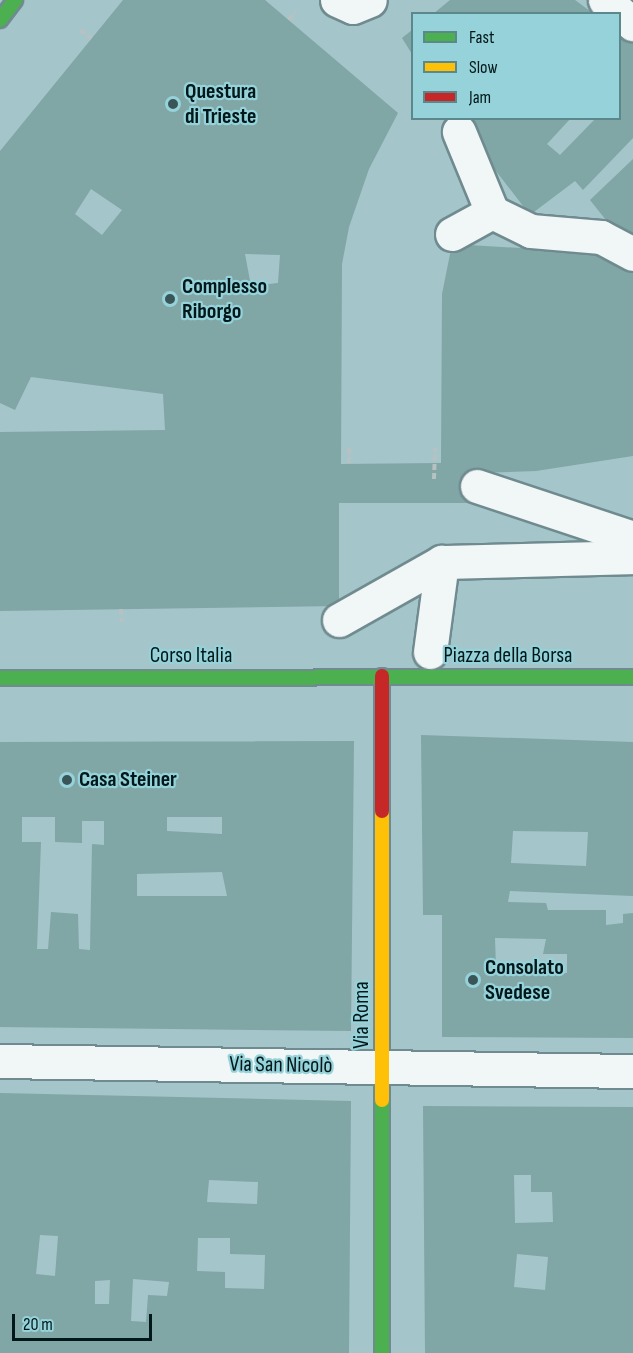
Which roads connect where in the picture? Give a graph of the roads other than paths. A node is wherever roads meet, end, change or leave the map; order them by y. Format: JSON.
{"nodes":[{"id":1,"x":15,"y":0,"type":"edge"},
{"id":2,"x":605,"y":0,"type":"edge"},
{"id":3,"x":619,"y":12,"type":"edge"},
{"id":4,"x":621,"y":14,"type":"edge"},
{"id":5,"x":0,"y":20,"type":"edge"},
{"id":6,"x":633,"y":24,"type":"edge"},
{"id":7,"x":459,"y":132,"type":"dead end"},
{"id":8,"x":492,"y":212,"type":"junction"},
{"id":9,"x":452,"y":234,"type":"dead end"},
{"id":10,"x":629,"y":253,"type":"edge"},
{"id":11,"x":477,"y":486,"type":"dead end"},
{"id":12,"x":633,"y":538,"type":"edge"},
{"id":13,"x":633,"y":557,"type":"edge"},
{"id":14,"x":442,"y":562,"type":"junction"},
{"id":15,"x":339,"y":620,"type":"dead end"},
{"id":16,"x":430,"y":652,"type":"dead end"},
{"id":17,"x":382,"y":676,"type":"junction"},
{"id":18,"x":633,"y":677,"type":"edge"},
{"id":19,"x":0,"y":678,"type":"edge"},
{"id":20,"x":0,"y":1061,"type":"edge"},
{"id":21,"x":382,"y":1067,"type":"junction"},
{"id":22,"x":633,"y":1071,"type":"edge"},
{"id":23,"x":382,"y":1353,"type":"edge"}],
"edges":[{"from":1,"to":5,"type":"main road"},
{"from":2,"to":3,"type":"street"},
{"from":4,"to":6,"type":"street"},
{"from":7,"to":8,"type":"street"},
{"from":8,"to":9,"type":"street"},
{"from":8,"to":10,"type":"street"},
{"from":11,"to":12,"type":"street"},
{"from":13,"to":14,"type":"street"},
{"from":14,"to":15,"type":"street"},
{"from":14,"to":16,"type":"street"},
{"from":17,"to":18,"type":"main road","name":"Piazza della Borsa"},
{"from":17,"to":19,"type":"main road","name":"Corso Italia"},
{"from":17,"to":21,"type":"main road","name":"Via Roma"},
{"from":20,"to":21,"type":"street","name":"Via San Nicolò"},
{"from":21,"to":22,"type":"street","name":"Via San Nicolò"},
{"from":21,"to":23,"type":"main road","name":"Via Roma"}]}
